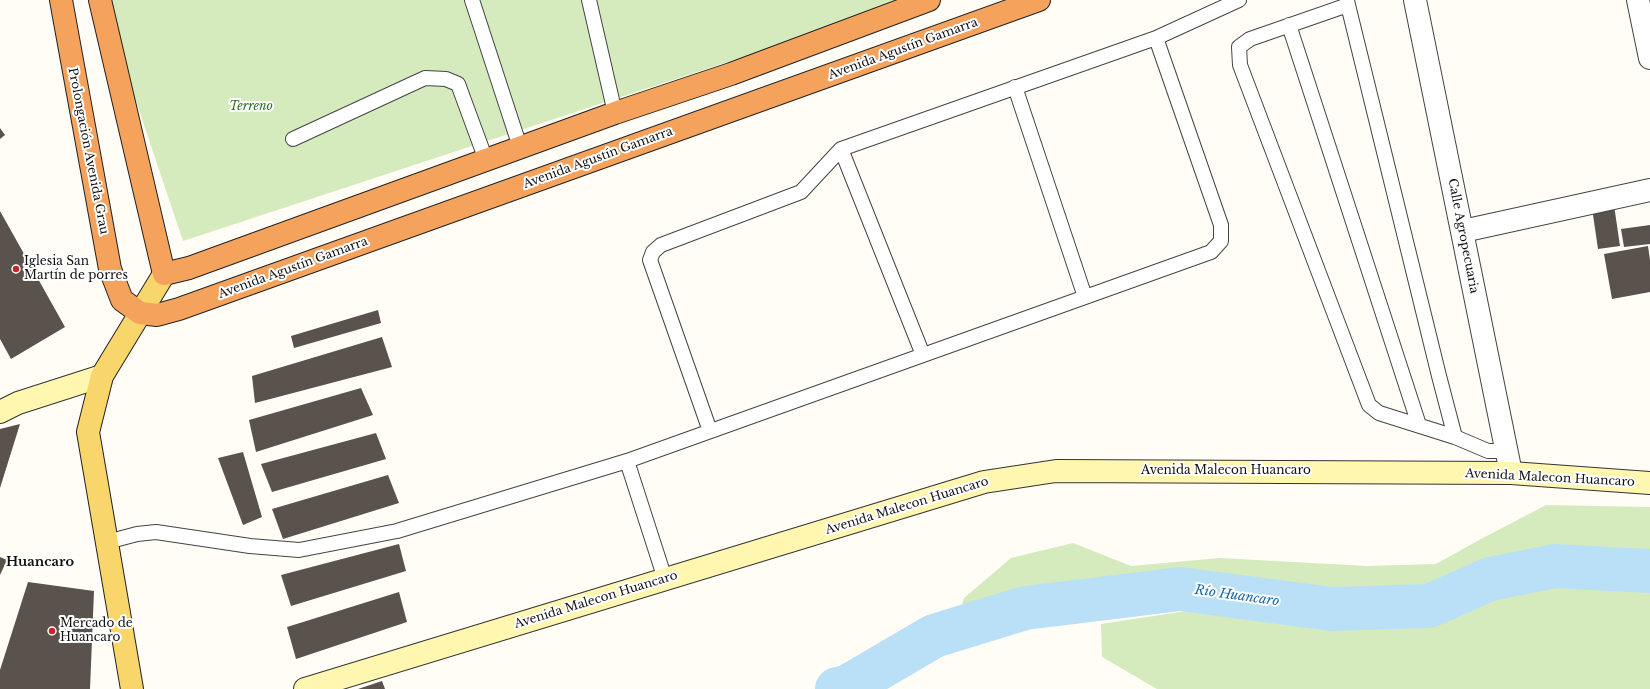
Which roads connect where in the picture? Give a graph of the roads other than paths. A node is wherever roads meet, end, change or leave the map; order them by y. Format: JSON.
{"nodes":[{"id":1,"x":61,"y":0,"type":"edge"},
{"id":2,"x":100,"y":0,"type":"edge"},
{"id":3,"x":472,"y":0,"type":"edge"},
{"id":4,"x":589,"y":0,"type":"edge"},
{"id":5,"x":929,"y":0,"type":"edge"},
{"id":6,"x":1039,"y":0,"type":"edge"},
{"id":7,"x":1239,"y":0,"type":"edge"},
{"id":8,"x":1415,"y":0,"type":"edge"},
{"id":9,"x":1638,"y":0,"type":"edge"},
{"id":10,"x":1348,"y":2,"type":"edge"},
{"id":11,"x":1289,"y":25,"type":"junction"},
{"id":12,"x":1156,"y":38,"type":"junction"},
{"id":13,"x":1650,"y":58,"type":"edge"},
{"id":14,"x":731,"y":74,"type":"junction"},
{"id":15,"x":1015,"y":87,"type":"junction"},
{"id":16,"x":746,"y":105,"type":"junction"},
{"id":17,"x":615,"y":113,"type":"junction"},
{"id":18,"x":293,"y":139,"type":"dead end"},
{"id":19,"x":520,"y":147,"type":"junction"},
{"id":20,"x":841,"y":149,"type":"junction"},
{"id":21,"x":486,"y":160,"type":"junction"},
{"id":22,"x":1650,"y":190,"type":"edge"},
{"id":23,"x":1463,"y":231,"type":"junction"},
{"id":24,"x":164,"y":274,"type":"junction"},
{"id":25,"x":1085,"y":297,"type":"junction"},
{"id":26,"x":149,"y":314,"type":"junction"},
{"id":27,"x":923,"y":355,"type":"junction"},
{"id":28,"x":102,"y":376,"type":"junction"},
{"id":29,"x":0,"y":412,"type":"edge"},
{"id":30,"x":1419,"y":425,"type":"junction"},
{"id":31,"x":710,"y":431,"type":"junction"},
{"id":32,"x":1455,"y":437,"type":"junction"},
{"id":33,"x":1506,"y":451,"type":"junction"},
{"id":34,"x":627,"y":461,"type":"junction"},
{"id":35,"x":1511,"y":473,"type":"junction"},
{"id":36,"x":1650,"y":484,"type":"edge"},
{"id":37,"x":107,"y":542,"type":"junction"},
{"id":38,"x":665,"y":579,"type":"junction"},
{"id":39,"x":132,"y":689,"type":"edge"},
{"id":40,"x":305,"y":689,"type":"edge"}],
"edges":[{"from":1,"to":26,"type":"highway","name":"Prolongación Avenida Grau"},
{"from":2,"to":24,"type":"highway"},
{"from":3,"to":19,"type":"lane"},
{"from":4,"to":17,"type":"lane"},
{"from":5,"to":14,"type":"highway"},
{"from":6,"to":16,"type":"highway","name":"Avenida Agustín Gamarra"},
{"from":7,"to":12,"type":"lane"},
{"from":8,"to":23,"type":"street","name":"Calle Agropecuaria"},
{"from":9,"to":13,"type":"street"},
{"from":10,"to":11,"type":"lane"},
{"from":10,"to":32,"type":"lane"},
{"from":11,"to":30,"type":"lane"},
{"from":11,"to":30,"type":"lane"},
{"from":12,"to":15,"type":"lane"},
{"from":12,"to":25,"type":"lane"},
{"from":14,"to":16,"type":"highway"},
{"from":14,"to":17,"type":"highway"},
{"from":15,"to":20,"type":"lane"},
{"from":15,"to":25,"type":"lane"},
{"from":16,"to":26,"type":"highway","name":"Avenida Agustín Gamarra"},
{"from":17,"to":19,"type":"highway"},
{"from":18,"to":21,"type":"lane"},
{"from":19,"to":21,"type":"highway"},
{"from":20,"to":27,"type":"lane"},
{"from":20,"to":31,"type":"lane"},
{"from":21,"to":24,"type":"highway"},
{"from":22,"to":23,"type":"street"},
{"from":23,"to":33,"type":"street","name":"Calle Agropecuaria"},
{"from":24,"to":26,"type":"main road"},
{"from":25,"to":27,"type":"lane"},
{"from":26,"to":28,"type":"main road"},
{"from":27,"to":31,"type":"lane"},
{"from":28,"to":29,"type":"street"},
{"from":28,"to":37,"type":"main road"},
{"from":30,"to":32,"type":"lane"},
{"from":31,"to":34,"type":"lane"},
{"from":32,"to":33,"type":"lane"},
{"from":33,"to":35,"type":"street","name":"Calle Agropecuaria"},
{"from":34,"to":37,"type":"lane"},
{"from":34,"to":38,"type":"lane"},
{"from":35,"to":36,"type":"street","name":"Avenida Malecon Huancaro"},
{"from":35,"to":38,"type":"street","name":"Avenida Malecon Huancaro"},
{"from":37,"to":39,"type":"main road"},
{"from":38,"to":40,"type":"street","name":"Avenida Malecon Huancaro"}]}
